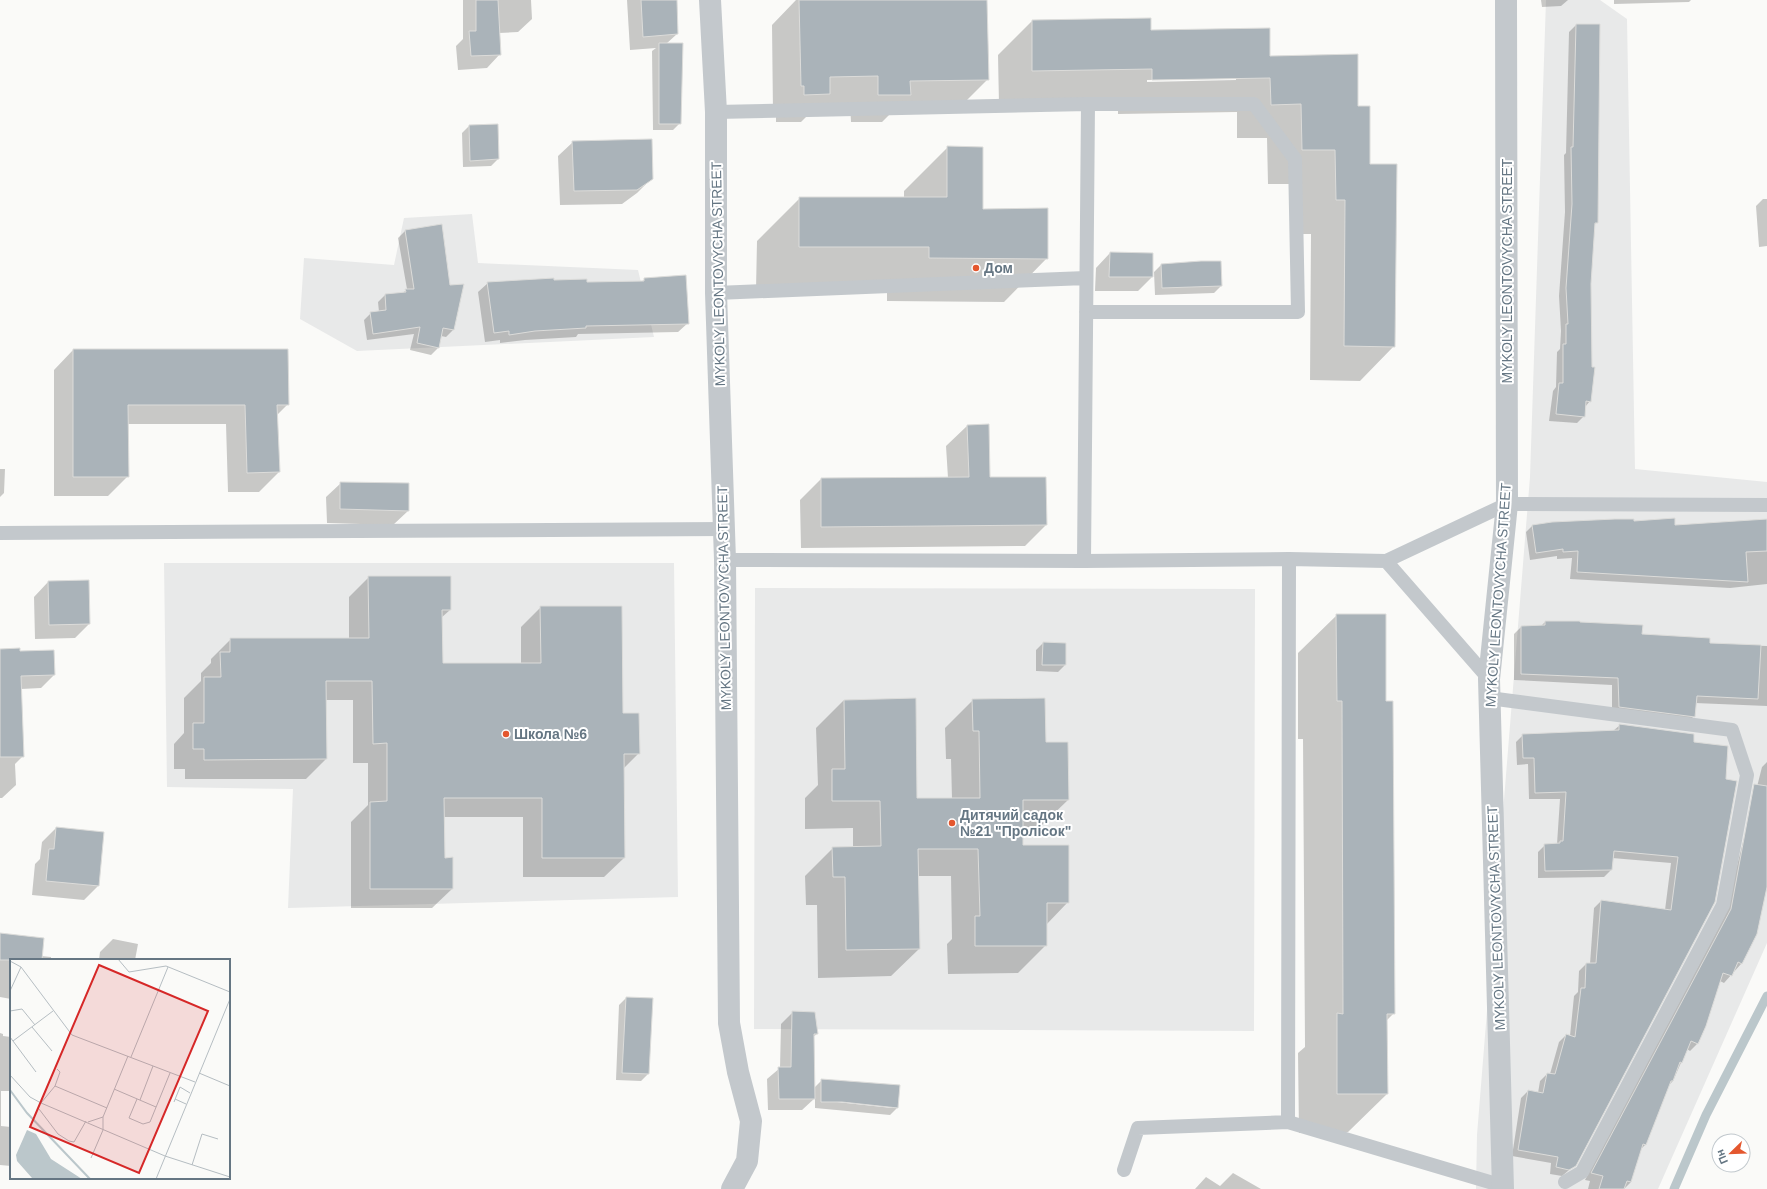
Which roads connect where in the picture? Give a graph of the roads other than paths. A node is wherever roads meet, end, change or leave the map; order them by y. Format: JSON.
{"nodes":[{"id":1,"x":710,"y":0,"type":"edge"},
{"id":2,"x":1506,"y":0,"type":"edge"},
{"id":3,"x":1088,"y":104,"type":"junction"},
{"id":4,"x":716,"y":112,"type":"junction"},
{"id":5,"x":1086,"y":278,"type":"junction"},
{"id":6,"x":716,"y":293,"type":"junction"},
{"id":7,"x":1086,"y":312,"type":"junction"},
{"id":8,"x":1507,"y":504,"type":"junction"},
{"id":9,"x":1767,"y":505,"type":"edge"},
{"id":10,"x":724,"y":529,"type":"junction"},
{"id":11,"x":0,"y":533,"type":"edge"},
{"id":12,"x":1289,"y":559,"type":"junction"},
{"id":13,"x":725,"y":560,"type":"junction"},
{"id":14,"x":1386,"y":560,"type":"junction"},
{"id":15,"x":1084,"y":561,"type":"junction"},
{"id":16,"x":1489,"y":689,"type":"junction"},
{"id":17,"x":1288,"y":1122,"type":"junction"},
{"id":18,"x":1124,"y":1170,"type":"dead end"},
{"id":19,"x":1565,"y":1182,"type":"dead end"},
{"id":20,"x":1503,"y":1188,"type":"edge"},
{"id":21,"x":732,"y":1189,"type":"edge"}],
"edges":[{"from":1,"to":4,"type":"street","name":"MYKOLY LEONTOVYCHA STREET"},
{"from":2,"to":8,"type":"street","name":"MYKOLY LEONTOVYCHA STREET"},
{"from":3,"to":4,"type":"lane"},
{"from":3,"to":5,"type":"lane"},
{"from":3,"to":7,"type":"lane"},
{"from":4,"to":6,"type":"street","name":"MYKOLY LEONTOVYCHA STREET"},
{"from":5,"to":6,"type":"lane"},
{"from":5,"to":7,"type":"lane"},
{"from":6,"to":10,"type":"street","name":"MYKOLY LEONTOVYCHA STREET"},
{"from":7,"to":15,"type":"lane"},
{"from":8,"to":9,"type":"lane"},
{"from":8,"to":14,"type":"lane"},
{"from":8,"to":16,"type":"street","name":"MYKOLY LEONTOVYCHA STREET"},
{"from":10,"to":11,"type":"lane"},
{"from":10,"to":13,"type":"street","name":"MYKOLY LEONTOVYCHA STREET"},
{"from":12,"to":14,"type":"lane"},
{"from":12,"to":15,"type":"lane"},
{"from":12,"to":17,"type":"lane"},
{"from":13,"to":15,"type":"lane"},
{"from":13,"to":21,"type":"street","name":"MYKOLY LEONTOVYCHA STREET"},
{"from":14,"to":16,"type":"lane"},
{"from":16,"to":19,"type":"lane"},
{"from":16,"to":20,"type":"street","name":"MYKOLY LEONTOVYCHA STREET"},
{"from":17,"to":18,"type":"lane"},
{"from":17,"to":20,"type":"lane"}]}
